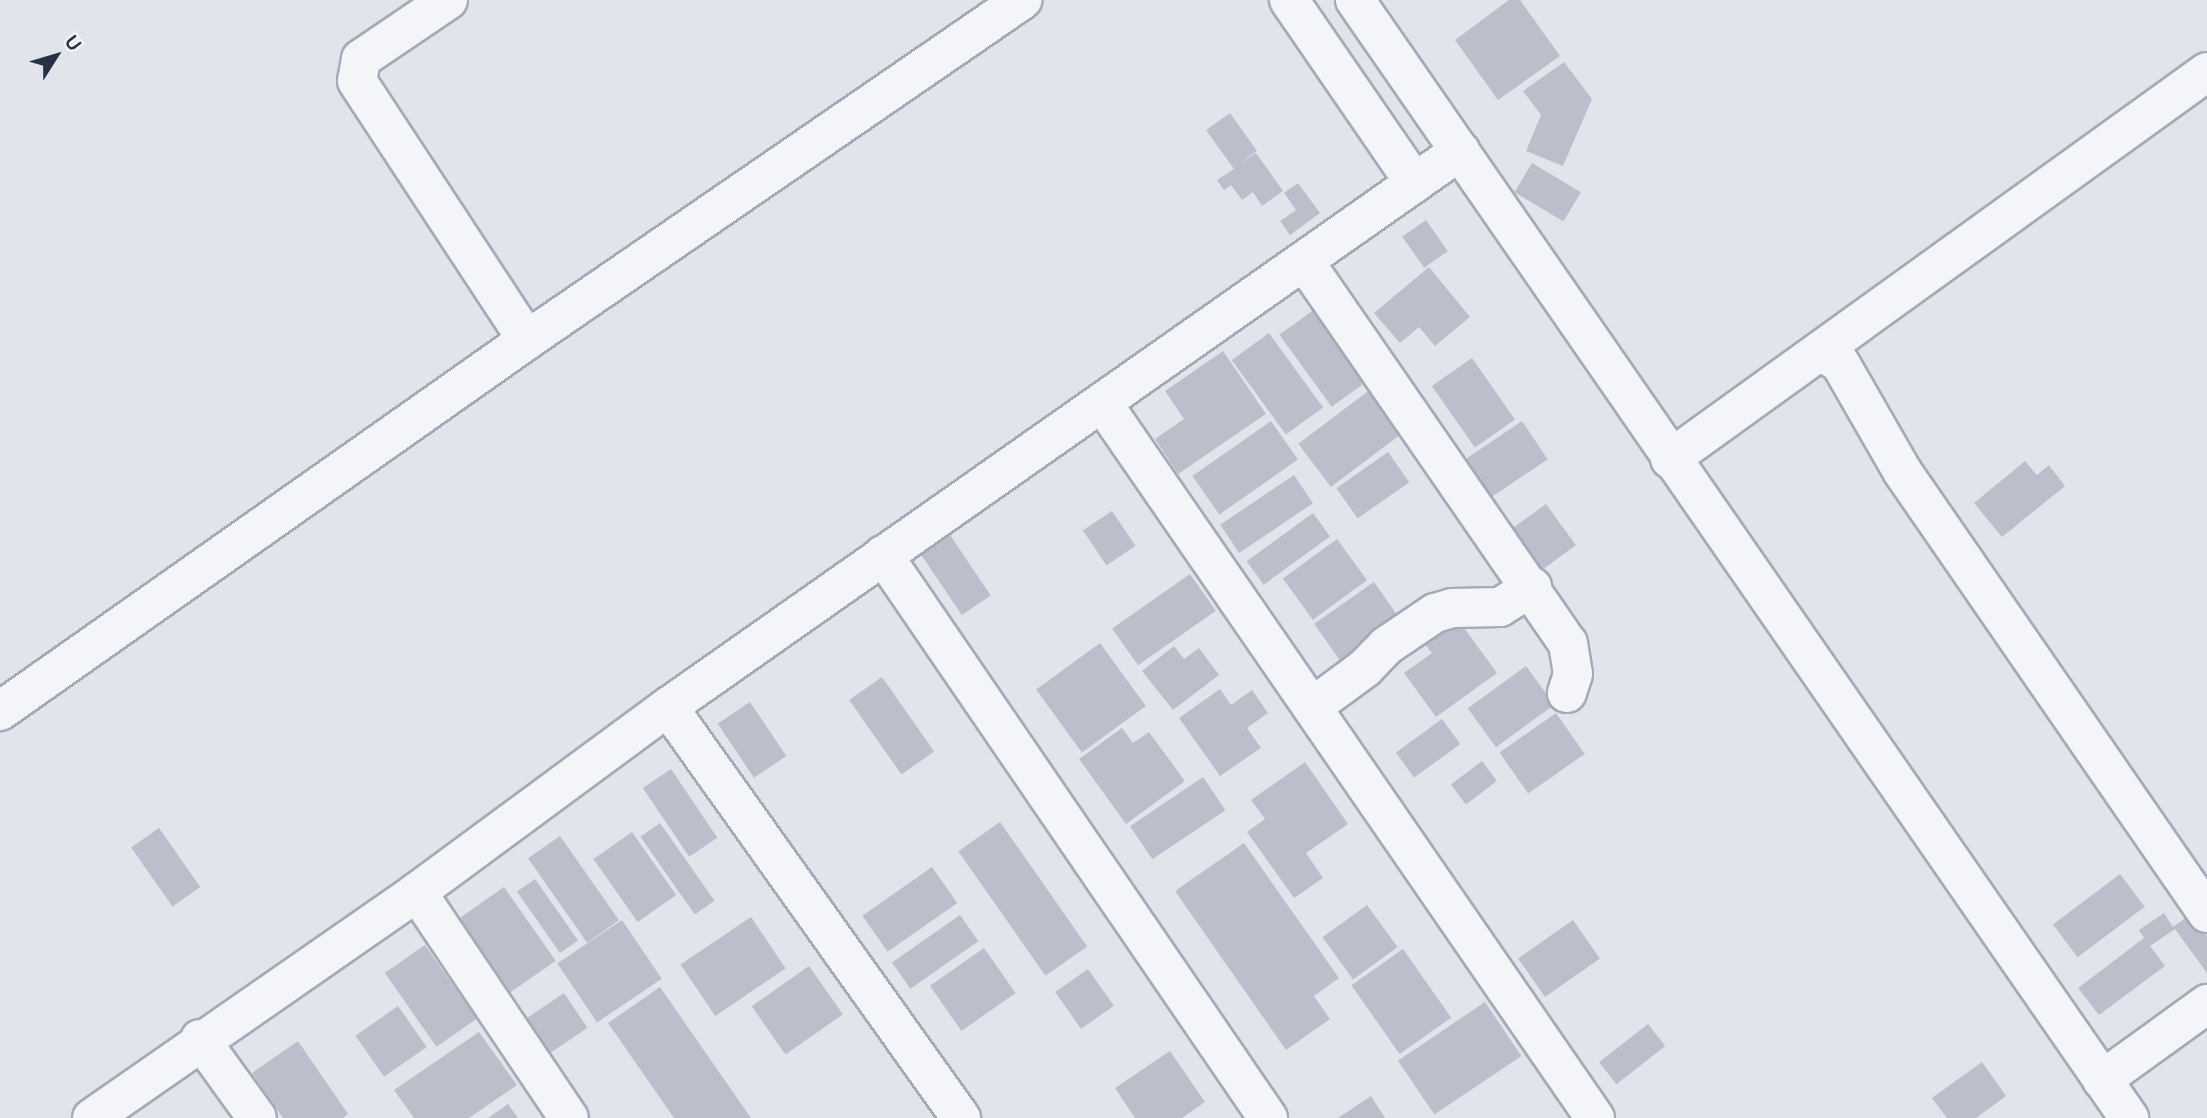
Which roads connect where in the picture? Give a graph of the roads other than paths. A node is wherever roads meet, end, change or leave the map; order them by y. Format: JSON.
{"nodes":[{"id":1,"x":448,"y":0,"type":"edge"},
{"id":2,"x":1022,"y":0,"type":"edge"},
{"id":3,"x":1289,"y":0,"type":"edge"},
{"id":4,"x":1355,"y":0,"type":"edge"},
{"id":5,"x":2207,"y":72,"type":"edge"},
{"id":6,"x":1460,"y":151,"type":"junction"},
{"id":7,"x":1415,"y":183,"type":"junction"},
{"id":8,"x":1304,"y":261,"type":"junction"},
{"id":9,"x":527,"y":340,"type":"junction"},
{"id":10,"x":1820,"y":351,"type":"junction"},
{"id":11,"x":1103,"y":404,"type":"junction"},
{"id":12,"x":1670,"y":459,"type":"junction"},
{"id":13,"x":883,"y":555,"type":"junction"},
{"id":14,"x":1532,"y":587,"type":"junction"},
{"id":15,"x":1567,"y":693,"type":"dead end"},
{"id":16,"x":667,"y":707,"type":"junction"},
{"id":17,"x":1312,"y":707,"type":"junction"},
{"id":18,"x":0,"y":711,"type":"edge"},
{"id":19,"x":416,"y":892,"type":"junction"},
{"id":20,"x":2207,"y":913,"type":"edge"},
{"id":21,"x":2207,"y":1004,"type":"edge"},
{"id":22,"x":200,"y":1039,"type":"junction"},
{"id":23,"x":2102,"y":1080,"type":"junction"},
{"id":24,"x":92,"y":1118,"type":"edge"},
{"id":25,"x":257,"y":1118,"type":"edge"},
{"id":26,"x":569,"y":1118,"type":"edge"},
{"id":27,"x":961,"y":1118,"type":"edge"},
{"id":28,"x":1268,"y":1118,"type":"edge"},
{"id":29,"x":1595,"y":1118,"type":"edge"},
{"id":30,"x":2129,"y":1118,"type":"edge"}],
"edges":[{"from":1,"to":9,"type":"street"},
{"from":2,"to":9,"type":"street"},
{"from":3,"to":7,"type":"street"},
{"from":4,"to":6,"type":"street"},
{"from":5,"to":10,"type":"street"},
{"from":6,"to":7,"type":"street"},
{"from":6,"to":12,"type":"street"},
{"from":7,"to":8,"type":"street"},
{"from":8,"to":11,"type":"street"},
{"from":8,"to":14,"type":"street"},
{"from":9,"to":18,"type":"street"},
{"from":10,"to":12,"type":"street"},
{"from":10,"to":20,"type":"street"},
{"from":11,"to":13,"type":"street"},
{"from":11,"to":17,"type":"street"},
{"from":12,"to":23,"type":"street"},
{"from":13,"to":16,"type":"street"},
{"from":13,"to":28,"type":"street"},
{"from":14,"to":15,"type":"street"},
{"from":14,"to":17,"type":"street"},
{"from":16,"to":19,"type":"street"},
{"from":16,"to":27,"type":"street"},
{"from":17,"to":29,"type":"street"},
{"from":19,"to":22,"type":"street"},
{"from":19,"to":26,"type":"street"},
{"from":21,"to":23,"type":"street"},
{"from":22,"to":24,"type":"street"},
{"from":22,"to":25,"type":"street"},
{"from":23,"to":30,"type":"street"}]}
